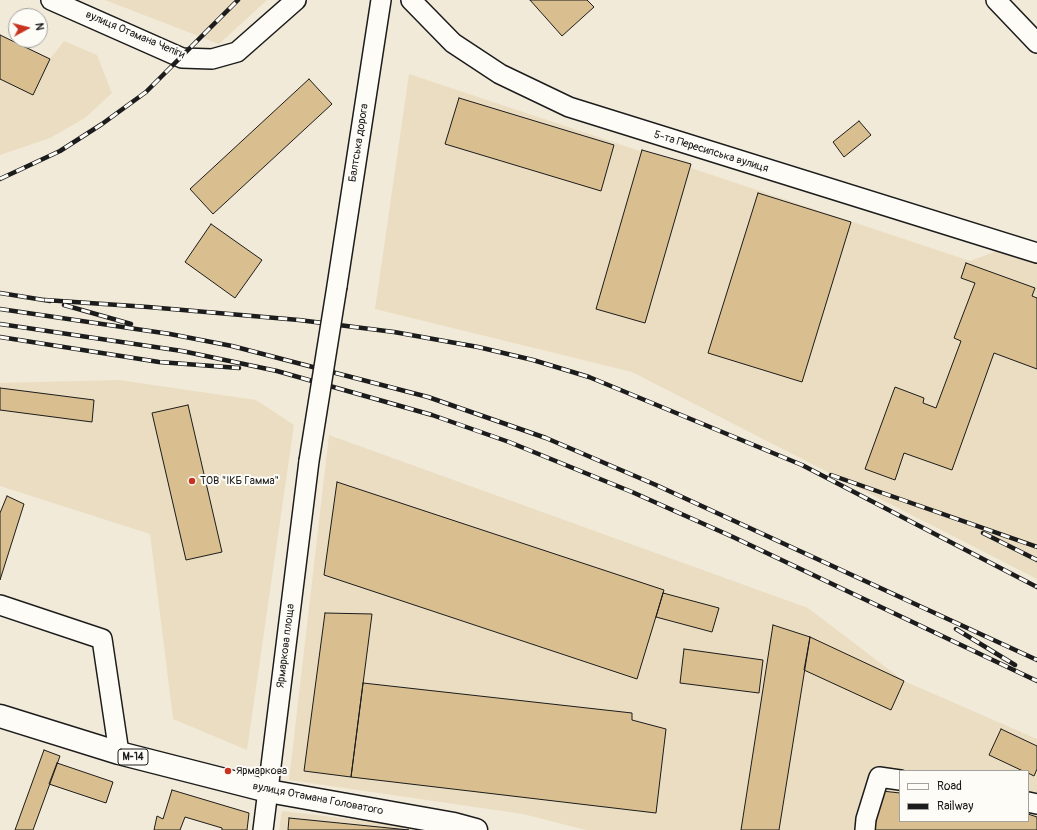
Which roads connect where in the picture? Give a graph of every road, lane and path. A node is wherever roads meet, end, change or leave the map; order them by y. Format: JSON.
{"nodes":[{"id":1,"x":51,"y":0,"type":"edge"},
{"id":2,"x":296,"y":0,"type":"edge"},
{"id":3,"x":381,"y":0,"type":"edge"},
{"id":4,"x":411,"y":0,"type":"edge"},
{"id":5,"x":996,"y":0,"type":"edge"},
{"id":6,"x":1037,"y":43,"type":"edge"},
{"id":7,"x":1037,"y":253,"type":"edge"},
{"id":8,"x":309,"y":462,"type":"joint"},
{"id":9,"x":0,"y":605,"type":"edge"},
{"id":10,"x":0,"y":716,"type":"edge"},
{"id":11,"x":119,"y":753,"type":"junction"},
{"id":12,"x":899,"y":780,"type":"edge"},
{"id":13,"x":268,"y":791,"type":"junction"},
{"id":14,"x":264,"y":830,"type":"edge"},
{"id":15,"x":476,"y":830,"type":"edge"},
{"id":16,"x":865,"y":830,"type":"edge"}],
"edges":[{"from":1,"to":2,"type":"street","name":"вулиця Отамана Чепіги"},
{"from":3,"to":8,"type":"street","name":"Балтська дорога","bridge":true},
{"from":4,"to":7,"type":"street","name":"5-та Пересипська вулиця"},
{"from":5,"to":6,"type":"street"},
{"from":8,"to":13,"type":"street","name":"Ярмаркова площа"},
{"from":9,"to":11,"type":"street"},
{"from":10,"to":11,"type":"main road","name":"вулиця Отамана Головатого","number":"М-14"},
{"from":11,"to":13,"type":"main road","name":"вулиця Отамана Головатого","number":"М-14"},
{"from":12,"to":16,"type":"street"},
{"from":13,"to":14,"type":"street","name":"Ярмаркова площа"},
{"from":13,"to":15,"type":"main road","name":"вулиця Отамана Головатого","number":"М-14"}]}
